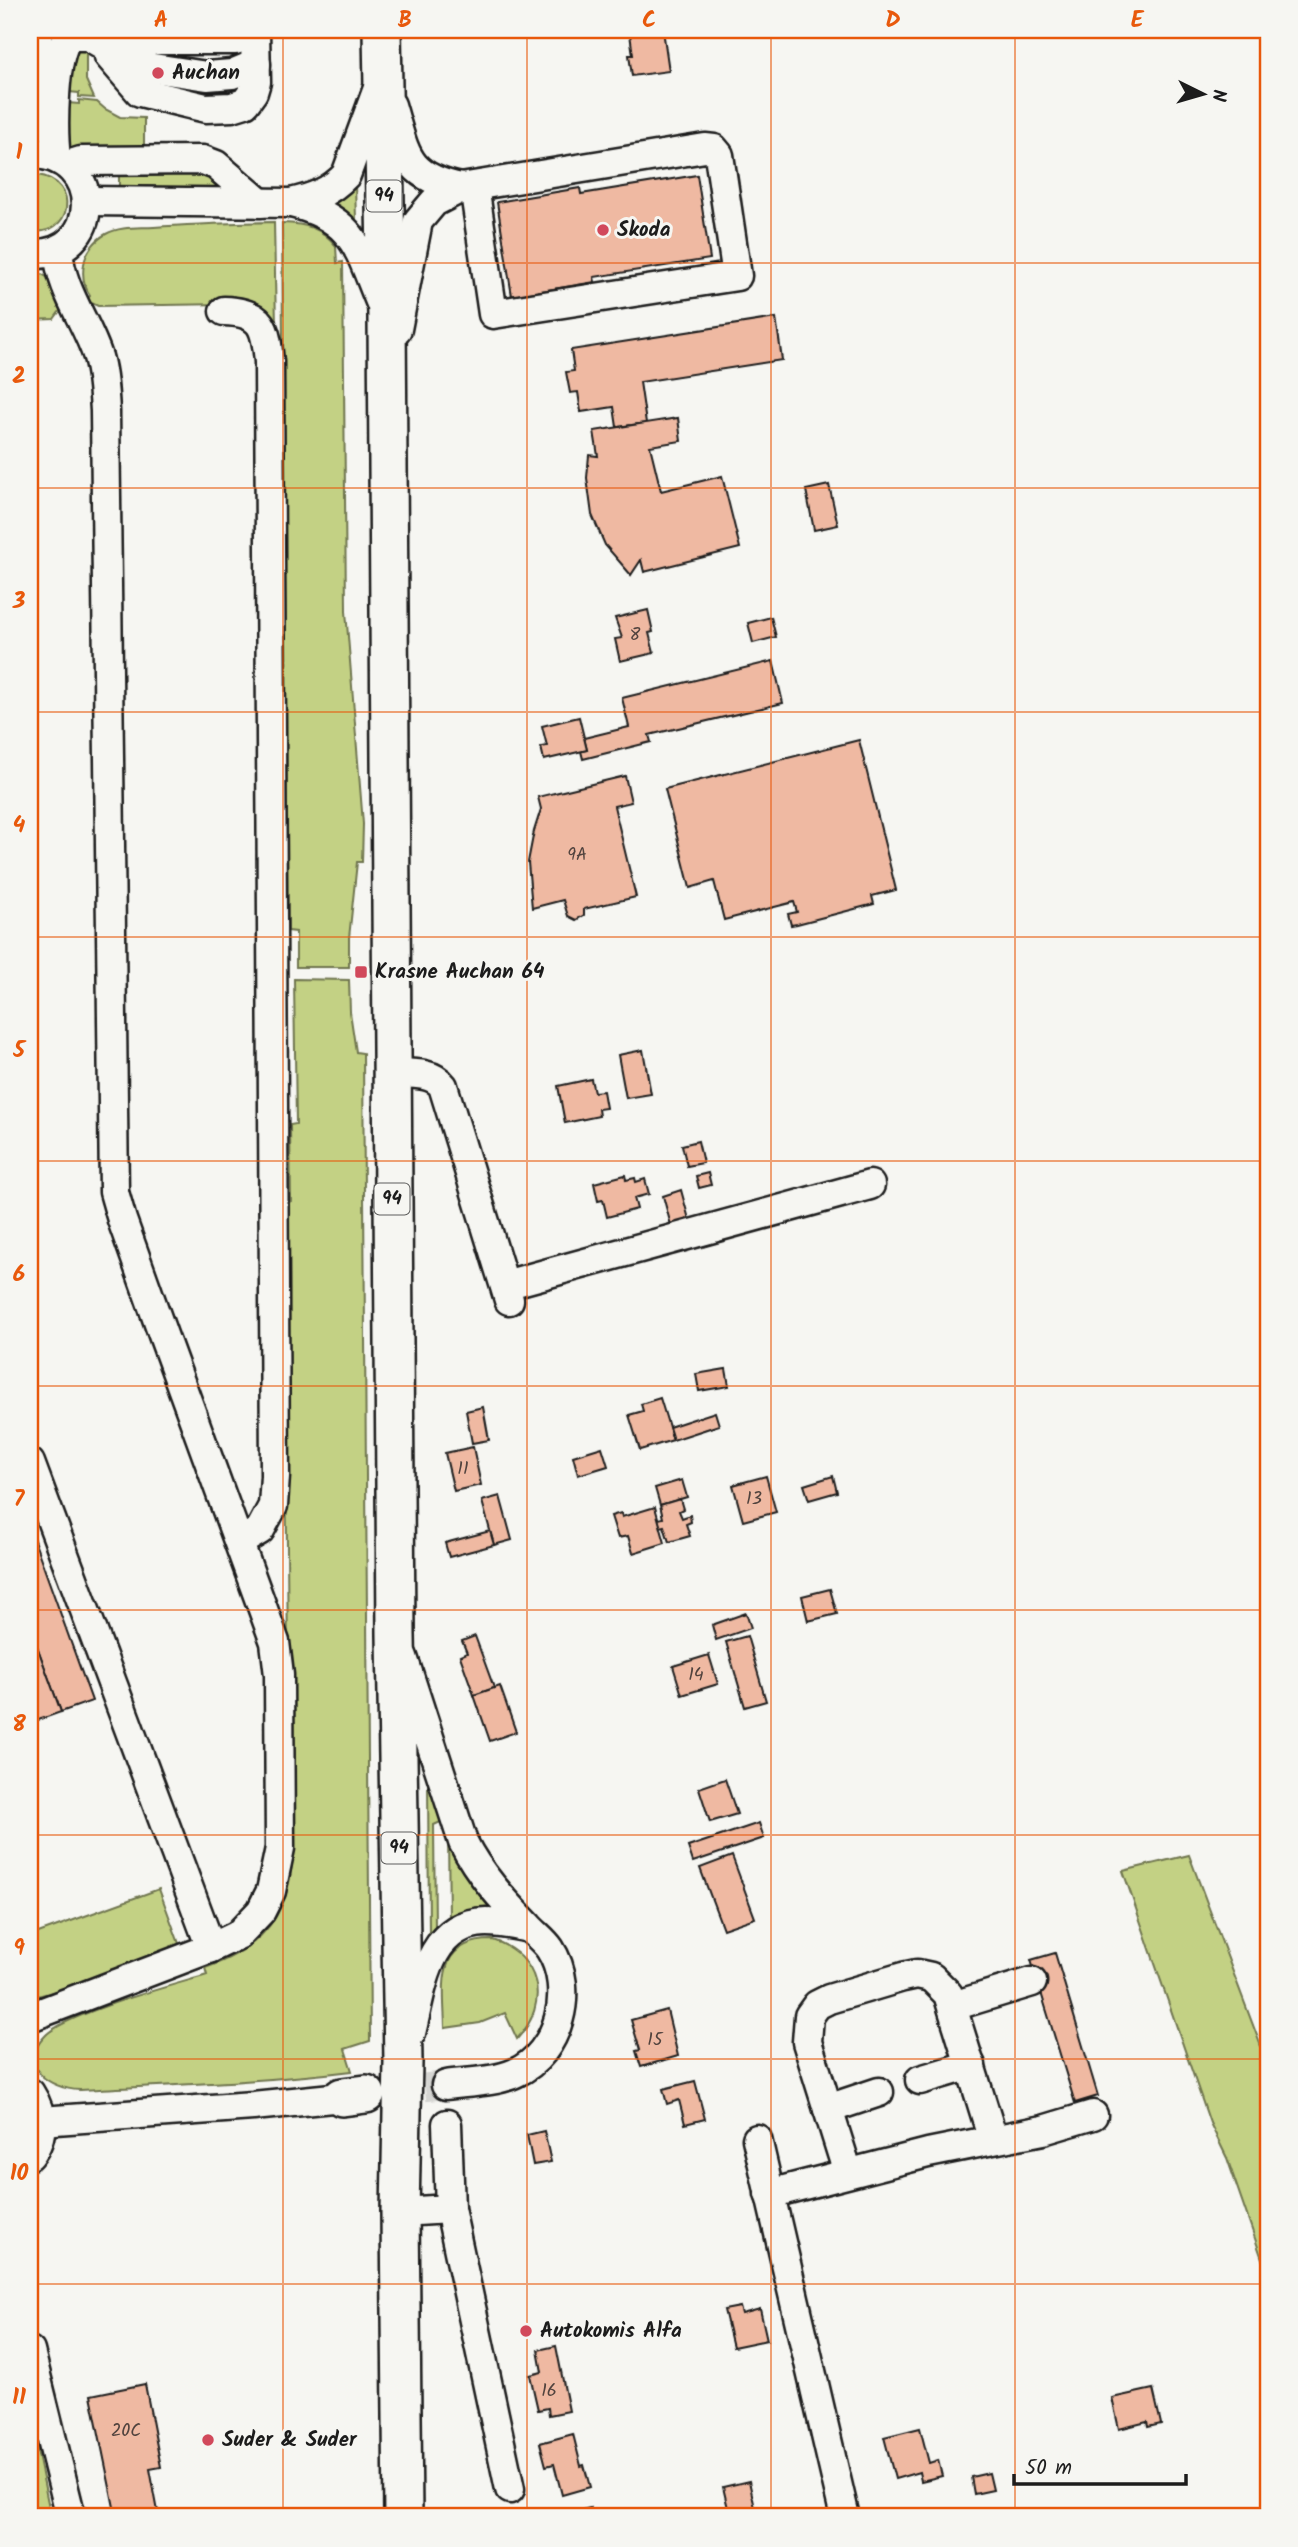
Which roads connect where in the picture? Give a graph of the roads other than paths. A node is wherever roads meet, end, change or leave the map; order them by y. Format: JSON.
{"nodes":[{"id":1,"x":39,"y":30,"type":"edge"},
{"id":2,"x":256,"y":30,"type":"edge"},
{"id":3,"x":382,"y":30,"type":"edge"},
{"id":4,"x":96,"y":40,"type":"junction"},
{"id":5,"x":382,"y":76,"type":"junction"},
{"id":6,"x":30,"y":126,"type":"edge"},
{"id":7,"x":51,"y":159,"type":"edge"},
{"id":8,"x":467,"y":187,"type":"junction"},
{"id":9,"x":87,"y":201,"type":"junction"},
{"id":10,"x":260,"y":203,"type":"junction"},
{"id":11,"x":291,"y":204,"type":"junction"},
{"id":12,"x":58,"y":250,"type":"junction"},
{"id":13,"x":30,"y":254,"type":"edge"},
{"id":14,"x":224,"y":311,"type":"dead end"},
{"id":15,"x":387,"y":317,"type":"junction"},
{"id":16,"x":385,"y":391,"type":"junction"},
{"id":17,"x":391,"y":1073,"type":"junction"},
{"id":18,"x":870,"y":1185,"type":"dead end"},
{"id":19,"x":30,"y":1463,"type":"edge"},
{"id":20,"x":240,"y":1542,"type":"junction"},
{"id":21,"x":396,"y":1634,"type":"junction"},
{"id":22,"x":529,"y":1928,"type":"junction"},
{"id":23,"x":211,"y":1948,"type":"junction"},
{"id":24,"x":1031,"y":1982,"type":"dead end"},
{"id":25,"x":953,"y":2006,"type":"junction"},
{"id":26,"x":30,"y":2017,"type":"edge"},
{"id":27,"x":403,"y":2062,"type":"junction"},
{"id":28,"x":971,"y":2065,"type":"junction"},
{"id":29,"x":920,"y":2080,"type":"dead end"},
{"id":30,"x":446,"y":2085,"type":"tunnel mouth"},
{"id":31,"x":879,"y":2092,"type":"dead end"},
{"id":32,"x":30,"y":2093,"type":"edge"},
{"id":33,"x":354,"y":2096,"type":"tunnel mouth"},
{"id":34,"x":828,"y":2109,"type":"junction"},
{"id":35,"x":1093,"y":2115,"type":"dead end"},
{"id":36,"x":41,"y":2121,"type":"junction"},
{"id":37,"x":447,"y":2124,"type":"dead end"},
{"id":38,"x":757,"y":2139,"type":"dead end"},
{"id":39,"x":993,"y":2139,"type":"junction"},
{"id":40,"x":30,"y":2155,"type":"edge"},
{"id":41,"x":848,"y":2173,"type":"junction"},
{"id":42,"x":769,"y":2194,"type":"junction"},
{"id":43,"x":450,"y":2209,"type":"junction"},
{"id":44,"x":400,"y":2212,"type":"junction"},
{"id":45,"x":30,"y":2351,"type":"edge"},
{"id":46,"x":510,"y":2489,"type":"dead end"},
{"id":47,"x":71,"y":2517,"type":"edge"},
{"id":48,"x":403,"y":2517,"type":"edge"},
{"id":49,"x":845,"y":2517,"type":"edge"}],
"edges":[{"from":1,"to":6,"type":"street"},
{"from":2,"to":4,"type":"street"},
{"from":2,"to":4,"type":"street"},
{"from":3,"to":5,"type":"main road","number":"94"},
{"from":4,"to":7,"type":"street"},
{"from":5,"to":8,"type":"street"},
{"from":5,"to":11,"type":"street"},
{"from":5,"to":15,"type":"main road","number":"94"},
{"from":7,"to":9,"type":"street"},
{"from":7,"to":10,"type":"street"},
{"from":8,"to":8,"type":"street"},
{"from":8,"to":16,"type":"street"},
{"from":9,"to":10,"type":"street"},
{"from":9,"to":12,"type":"street"},
{"from":10,"to":11,"type":"street"},
{"from":11,"to":15,"type":"street"},
{"from":12,"to":13,"type":"street"},
{"from":12,"to":20,"type":"street"},
{"from":14,"to":20,"type":"street"},
{"from":15,"to":16,"type":"main road","number":"94"},
{"from":16,"to":17,"type":"main road","number":"94"},
{"from":17,"to":18,"type":"street"},
{"from":17,"to":21,"type":"main road","number":"94"},
{"from":19,"to":23,"type":"street"},
{"from":20,"to":23,"type":"street"},
{"from":21,"to":22,"type":"street"},
{"from":21,"to":27,"type":"main road","number":"94"},
{"from":22,"to":27,"type":"street"},
{"from":22,"to":30,"type":"street"},
{"from":23,"to":26,"type":"street"},
{"from":24,"to":25,"type":"street"},
{"from":25,"to":28,"type":"street"},
{"from":25,"to":34,"type":"street"},
{"from":27,"to":44,"type":"main road","number":"94"},
{"from":28,"to":29,"type":"street"},
{"from":28,"to":39,"type":"street"},
{"from":31,"to":34,"type":"street"},
{"from":32,"to":36,"type":"street"},
{"from":33,"to":36,"type":"street"},
{"from":34,"to":41,"type":"street"},
{"from":35,"to":39,"type":"street"},
{"from":36,"to":40,"type":"street"},
{"from":37,"to":43,"type":"street"},
{"from":38,"to":42,"type":"street"},
{"from":39,"to":41,"type":"street"},
{"from":41,"to":42,"type":"street"},
{"from":42,"to":49,"type":"street"},
{"from":43,"to":44,"type":"street"},
{"from":43,"to":46,"type":"street"},
{"from":44,"to":48,"type":"main road","number":"94"},
{"from":45,"to":47,"type":"street"}]}
